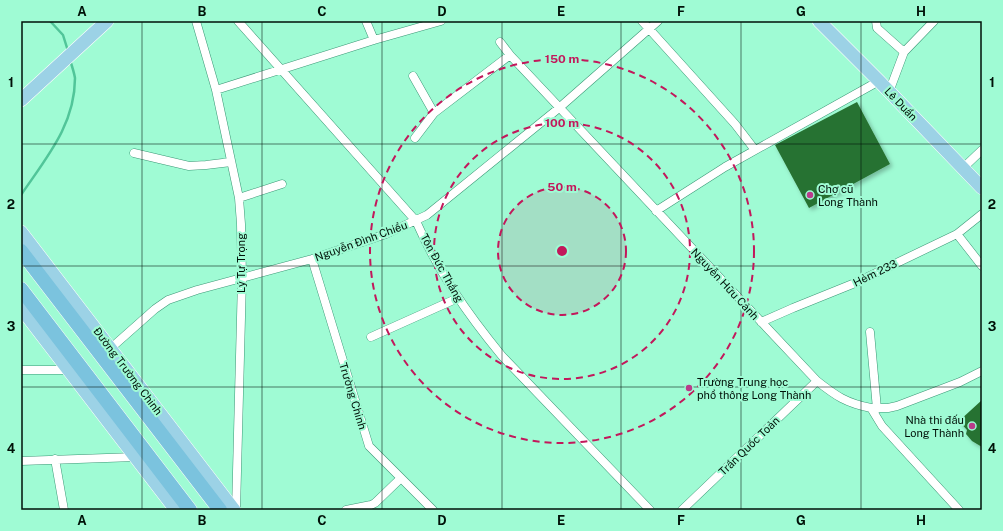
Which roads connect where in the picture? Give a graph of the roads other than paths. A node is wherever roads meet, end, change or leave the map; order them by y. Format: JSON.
{"nodes":[{"id":1,"x":108,"y":21,"type":"edge"},
{"id":2,"x":196,"y":21,"type":"edge"},
{"id":3,"x":238,"y":21,"type":"edge"},
{"id":4,"x":366,"y":21,"type":"edge"},
{"id":5,"x":441,"y":21,"type":"edge"},
{"id":6,"x":642,"y":21,"type":"edge"},
{"id":7,"x":658,"y":21,"type":"edge"},
{"id":8,"x":819,"y":21,"type":"edge"},
{"id":9,"x":876,"y":21,"type":"edge"},
{"id":10,"x":934,"y":21,"type":"edge"},
{"id":11,"x":650,"y":28,"type":"junction"},
{"id":12,"x":374,"y":40,"type":"junction"},
{"id":13,"x":500,"y":42,"type":"dead end"},
{"id":14,"x":904,"y":52,"type":"junction"},
{"id":15,"x":510,"y":55,"type":"junction"},
{"id":16,"x":281,"y":70,"type":"junction"},
{"id":17,"x":413,"y":76,"type":"dead end"},
{"id":18,"x":879,"y":81,"type":"junction"},
{"id":19,"x":216,"y":90,"type":"junction"},
{"id":20,"x":889,"y":92,"type":"junction"},
{"id":21,"x":22,"y":96,"type":"edge"},
{"id":22,"x":559,"y":108,"type":"junction"},
{"id":23,"x":434,"y":113,"type":"junction"},
{"id":24,"x":415,"y":138,"type":"dead end"},
{"id":25,"x":755,"y":150,"type":"junction"},
{"id":26,"x":982,"y":150,"type":"edge"},
{"id":27,"x":134,"y":153,"type":"dead end"},
{"id":28,"x":232,"y":162,"type":"junction"},
{"id":29,"x":963,"y":168,"type":"junction"},
{"id":30,"x":282,"y":184,"type":"dead end"},
{"id":31,"x":982,"y":188,"type":"edge"},
{"id":32,"x":239,"y":198,"type":"junction"},
{"id":33,"x":656,"y":211,"type":"junction"},
{"id":34,"x":982,"y":214,"type":"edge"},
{"id":35,"x":416,"y":220,"type":"junction"},
{"id":36,"x":23,"y":234,"type":"edge"},
{"id":37,"x":957,"y":234,"type":"junction"},
{"id":38,"x":21,"y":251,"type":"edge"},
{"id":39,"x":312,"y":259,"type":"junction"},
{"id":40,"x":982,"y":266,"type":"edge"},
{"id":41,"x":242,"y":278,"type":"junction"},
{"id":42,"x":21,"y":289,"type":"edge"},
{"id":43,"x":458,"y":298,"type":"junction"},
{"id":44,"x":21,"y":308,"type":"edge"},
{"id":45,"x":761,"y":322,"type":"junction"},
{"id":46,"x":870,"y":332,"type":"dead end"},
{"id":47,"x":371,"y":336,"type":"dead end"},
{"id":48,"x":106,"y":352,"type":"junction"},
{"id":49,"x":73,"y":366,"type":"junction"},
{"id":50,"x":21,"y":370,"type":"edge"},
{"id":51,"x":982,"y":371,"type":"edge"},
{"id":52,"x":816,"y":381,"type":"junction"},
{"id":53,"x":874,"y":408,"type":"junction"},
{"id":54,"x":135,"y":457,"type":"junction"},
{"id":55,"x":55,"y":459,"type":"junction"},
{"id":56,"x":21,"y":461,"type":"edge"},
{"id":57,"x":401,"y":478,"type":"junction"},
{"id":58,"x":956,"y":509,"type":"edge"},
{"id":59,"x":64,"y":510,"type":"edge"},
{"id":60,"x":176,"y":510,"type":"edge"},
{"id":61,"x":190,"y":510,"type":"edge"},
{"id":62,"x":220,"y":510,"type":"edge"},
{"id":63,"x":235,"y":510,"type":"edge"},
{"id":64,"x":346,"y":510,"type":"edge"},
{"id":65,"x":433,"y":510,"type":"edge"},
{"id":66,"x":650,"y":510,"type":"edge"},
{"id":67,"x":682,"y":510,"type":"edge"}],
"edges":[{"from":1,"to":21,"type":"main road"},
{"from":2,"to":19,"type":"street","name":"Lý Tự Trọng"},
{"from":3,"to":16,"type":"street","name":"Tôn Đức Thắng"},
{"from":4,"to":12,"type":"street"},
{"from":5,"to":12,"type":"street"},
{"from":6,"to":11,"type":"street"},
{"from":7,"to":11,"type":"street","name":"Nguyễn Đình Chiểu"},
{"from":8,"to":18,"type":"main road","name":"Lê Duẩn"},
{"from":9,"to":14,"type":"street"},
{"from":10,"to":14,"type":"street"},
{"from":11,"to":22,"type":"street","name":"Nguyễn Đình Chiểu"},
{"from":11,"to":25,"type":"street"},
{"from":12,"to":16,"type":"street"},
{"from":13,"to":15,"type":"street","name":"Nguyễn Hữu Cảnh"},
{"from":14,"to":20,"type":"street"},
{"from":15,"to":22,"type":"street","name":"Nguyễn Hữu Cảnh"},
{"from":15,"to":23,"type":"street"},
{"from":16,"to":19,"type":"street"},
{"from":16,"to":35,"type":"street","name":"Tôn Đức Thắng"},
{"from":17,"to":23,"type":"street"},
{"from":18,"to":20,"type":"main road","name":"Lê Duẩn"},
{"from":18,"to":25,"type":"street"},
{"from":19,"to":28,"type":"street","name":"Lý Tự Trọng"},
{"from":20,"to":29,"type":"main road","name":"Lê Duẩn"},
{"from":22,"to":33,"type":"street","name":"Nguyễn Hữu Cảnh"},
{"from":22,"to":35,"type":"street","name":"Nguyễn Đình Chiểu"},
{"from":23,"to":24,"type":"street"},
{"from":25,"to":33,"type":"street"},
{"from":26,"to":29,"type":"street"},
{"from":27,"to":28,"type":"street"},
{"from":28,"to":32,"type":"street","name":"Lý Tự Trọng"},
{"from":29,"to":31,"type":"main road","name":"Lê Duẩn"},
{"from":30,"to":32,"type":"street"},
{"from":32,"to":41,"type":"street","name":"Lý Tự Trọng"},
{"from":33,"to":45,"type":"street","name":"Nguyễn Hữu Cảnh"},
{"from":34,"to":37,"type":"street","name":"Hẻm 233"},
{"from":35,"to":39,"type":"street","name":"Nguyễn Đình Chiểu"},
{"from":35,"to":43,"type":"street","name":"Tôn Đức Thắng"},
{"from":36,"to":48,"type":"main road","name":"Đường Trường Chinh"},
{"from":37,"to":40,"type":"street"},
{"from":37,"to":45,"type":"street","name":"Hẻm 233"},
{"from":38,"to":48,"type":"highway","name":"Đường Trường Chinh"},
{"from":39,"to":41,"type":"street","name":"Nguyễn Đình Chiểu"},
{"from":39,"to":57,"type":"street","name":"Trường Chinh"},
{"from":41,"to":48,"type":"street","name":"Nguyễn Đình Chiểu"},
{"from":41,"to":63,"type":"street","name":"Lý Tự Trọng"},
{"from":42,"to":49,"type":"highway"},
{"from":43,"to":47,"type":"street"},
{"from":43,"to":66,"type":"street","name":"Tôn Đức Thắng"},
{"from":44,"to":49,"type":"main road"},
{"from":45,"to":52,"type":"street","name":"Nguyễn Hữu Cảnh"},
{"from":46,"to":53,"type":"street"},
{"from":48,"to":62,"type":"highway","name":"Đường Trường Chinh"},
{"from":48,"to":63,"type":"main road","name":"Đường Trường Chinh"},
{"from":49,"to":50,"type":"street"},
{"from":49,"to":54,"type":"main road"},
{"from":49,"to":61,"type":"highway"},
{"from":51,"to":53,"type":"street"},
{"from":52,"to":53,"type":"street","name":"Nguyễn Hữu Cảnh"},
{"from":52,"to":67,"type":"street","name":"Trần Quốc Toản"},
{"from":53,"to":58,"type":"street"},
{"from":54,"to":55,"type":"street"},
{"from":54,"to":60,"type":"main road"},
{"from":55,"to":56,"type":"street"},
{"from":55,"to":59,"type":"street"},
{"from":57,"to":64,"type":"street"},
{"from":57,"to":65,"type":"street","name":"Trường Chinh"}]}
